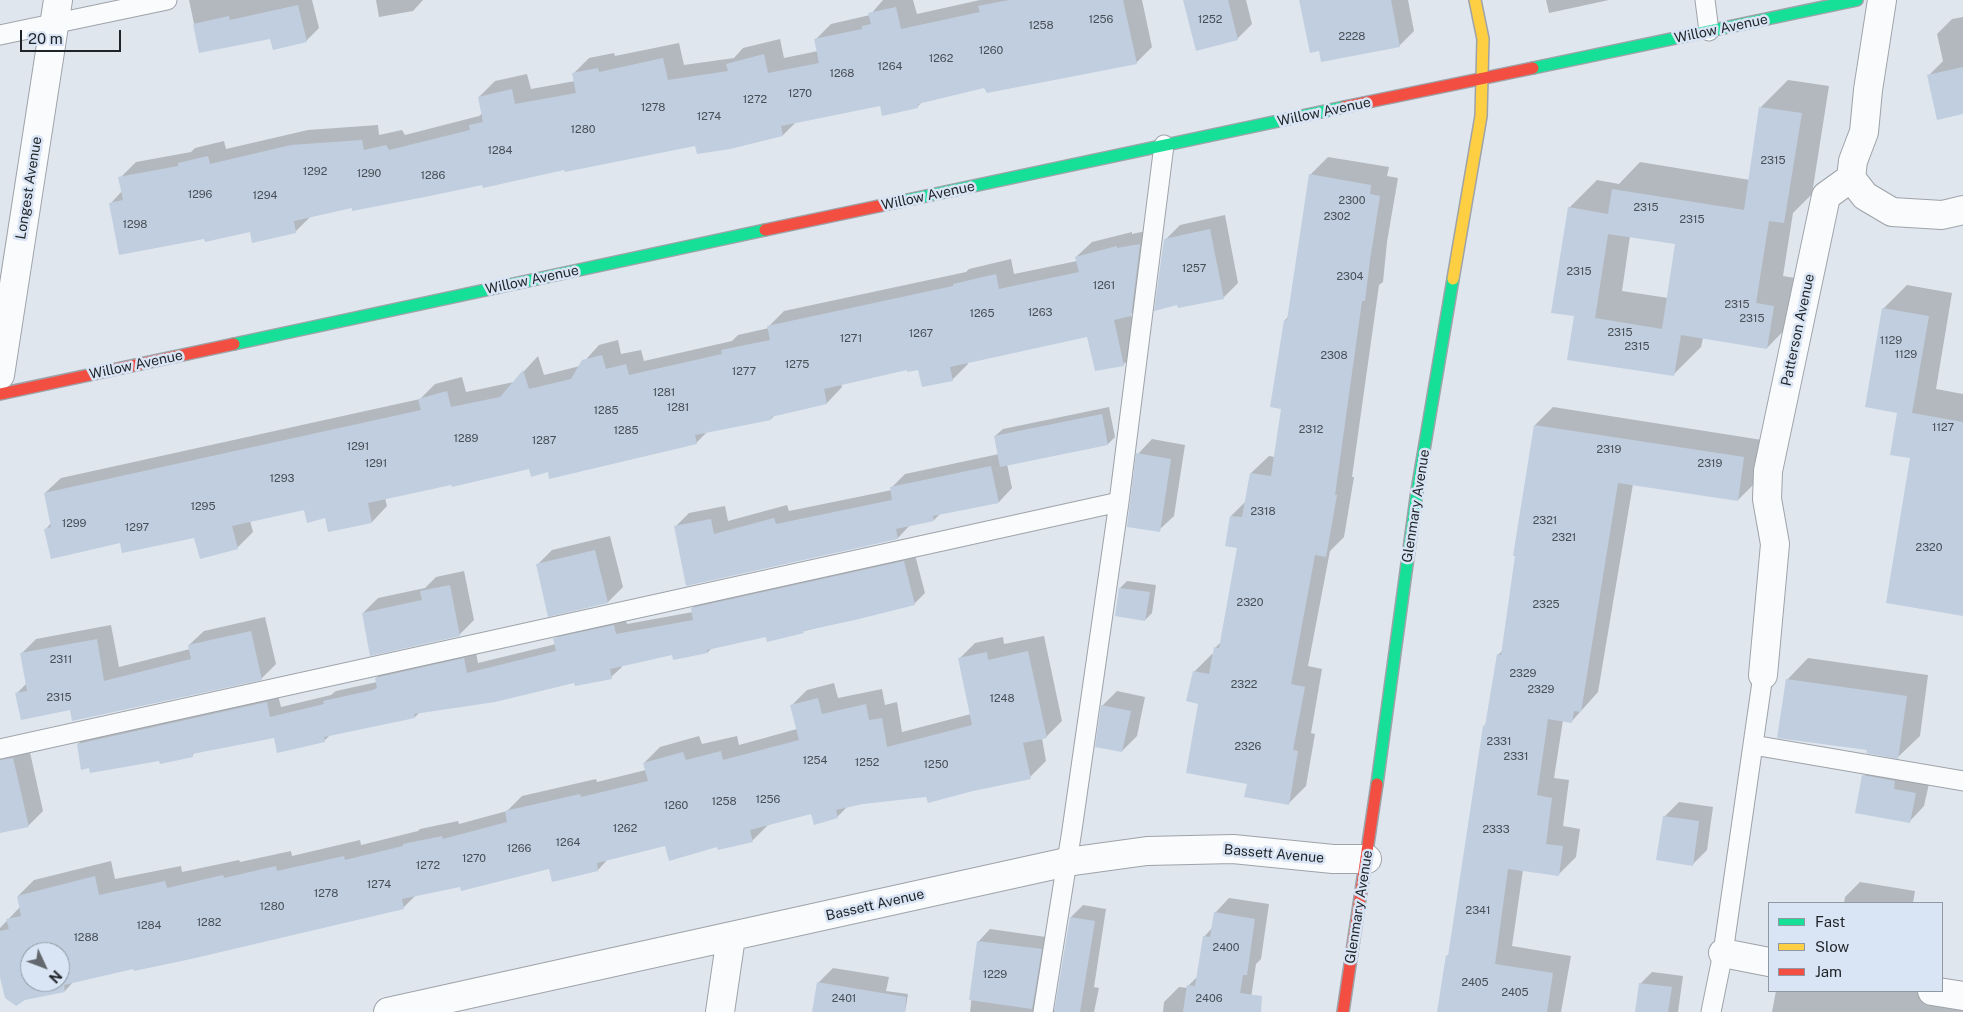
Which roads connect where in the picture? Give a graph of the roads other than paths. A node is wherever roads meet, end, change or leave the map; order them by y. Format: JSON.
{"nodes":[{"id":1,"x":167,"y":0,"type":"edge"},
{"id":2,"x":1476,"y":0,"type":"edge"},
{"id":3,"x":1705,"y":0,"type":"edge"},
{"id":4,"x":1857,"y":0,"type":"edge"},
{"id":5,"x":1882,"y":0,"type":"edge"},
{"id":6,"x":56,"y":12,"type":"edge"},
{"id":7,"x":1709,"y":31,"type":"junction"},
{"id":8,"x":0,"y":35,"type":"edge"},
{"id":9,"x":1482,"y":78,"type":"junction"},
{"id":10,"x":1164,"y":145,"type":"junction"},
{"id":11,"x":1851,"y":178,"type":"junction"},
{"id":12,"x":1963,"y":210,"type":"edge"},
{"id":13,"x":0,"y":375,"type":"edge"},
{"id":14,"x":0,"y":394,"type":"edge"},
{"id":15,"x":1119,"y":502,"type":"junction"},
{"id":16,"x":1763,"y":675,"type":"joint"},
{"id":17,"x":1753,"y":745,"type":"junction"},
{"id":18,"x":0,"y":749,"type":"edge"},
{"id":19,"x":1963,"y":782,"type":"edge"},
{"id":20,"x":1367,"y":858,"type":"junction"},
{"id":21,"x":1067,"y":862,"type":"junction"},
{"id":22,"x":731,"y":937,"type":"junction"},
{"id":23,"x":1724,"y":953,"type":"junction"},
{"id":24,"x":1768,"y":962,"type":"edge"},
{"id":25,"x":1938,"y":992,"type":"edge"},
{"id":26,"x":1963,"y":996,"type":"edge"},
{"id":27,"x":388,"y":1012,"type":"edge"},
{"id":28,"x":720,"y":1012,"type":"edge"},
{"id":29,"x":1042,"y":1012,"type":"edge"},
{"id":30,"x":1343,"y":1012,"type":"edge"},
{"id":31,"x":1711,"y":1012,"type":"edge"}],
"edges":[{"from":1,"to":6,"type":"lane"},
{"from":2,"to":9,"type":"street","name":"Glenmary Avenue"},
{"from":3,"to":7,"type":"lane"},
{"from":4,"to":7,"type":"street","name":"Willow Avenue"},
{"from":5,"to":11,"type":"street"},
{"from":6,"to":8,"type":"lane"},
{"from":6,"to":13,"type":"street","name":"Longest Avenue"},
{"from":7,"to":9,"type":"street","name":"Willow Avenue"},
{"from":9,"to":10,"type":"street","name":"Willow Avenue"},
{"from":9,"to":20,"type":"street","name":"Glenmary Avenue"},
{"from":10,"to":14,"type":"street","name":"Willow Avenue"},
{"from":10,"to":15,"type":"lane"},
{"from":11,"to":12,"type":"street"},
{"from":11,"to":16,"type":"street","name":"Patterson Avenue"},
{"from":15,"to":18,"type":"lane"},
{"from":15,"to":21,"type":"lane"},
{"from":16,"to":17,"type":"lane"},
{"from":17,"to":19,"type":"lane"},
{"from":17,"to":23,"type":"lane"},
{"from":20,"to":21,"type":"street","name":"Bassett Avenue"},
{"from":20,"to":30,"type":"street","name":"Glenmary Avenue"},
{"from":21,"to":22,"type":"street","name":"Bassett Avenue"},
{"from":21,"to":29,"type":"lane"},
{"from":22,"to":27,"type":"street","name":"Bassett Avenue"},
{"from":22,"to":28,"type":"street"},
{"from":23,"to":24,"type":"street"},
{"from":23,"to":31,"type":"lane"},
{"from":25,"to":26,"type":"street"}]}
